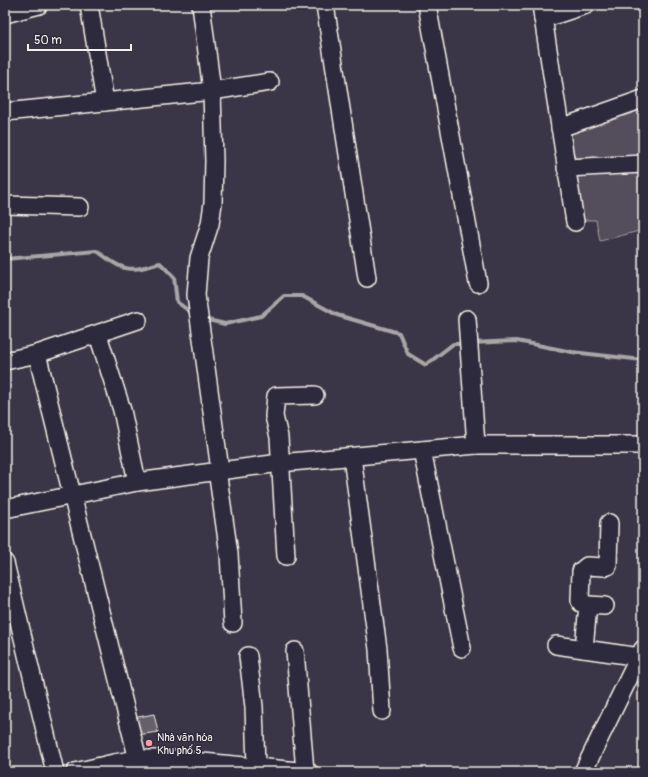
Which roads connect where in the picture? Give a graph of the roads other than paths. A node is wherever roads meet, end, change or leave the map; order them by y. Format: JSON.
{"nodes":[{"id":1,"x":39,"y":5,"type":"edge"},
{"id":2,"x":89,"y":5,"type":"edge"},
{"id":3,"x":201,"y":5,"type":"edge"},
{"id":4,"x":325,"y":5,"type":"edge"},
{"id":5,"x":427,"y":5,"type":"edge"},
{"id":6,"x":586,"y":5,"type":"edge"},
{"id":7,"x":542,"y":12,"type":"edge"},
{"id":8,"x":5,"y":14,"type":"edge"},
{"id":9,"x":270,"y":82,"type":"dead end"},
{"id":10,"x":212,"y":91,"type":"junction"},
{"id":11,"x":643,"y":99,"type":"edge"},
{"id":12,"x":105,"y":102,"type":"junction"},
{"id":13,"x":5,"y":112,"type":"edge"},
{"id":14,"x":560,"y":128,"type":"junction"},
{"id":15,"x":643,"y":164,"type":"edge"},
{"id":16,"x":632,"y":171,"type":"edge"},
{"id":17,"x":567,"y":173,"type":"junction"},
{"id":18,"x":5,"y":205,"type":"edge"},
{"id":19,"x":80,"y":208,"type":"dead end"},
{"id":20,"x":575,"y":222,"type":"dead end"},
{"id":21,"x":367,"y":278,"type":"dead end"},
{"id":22,"x":478,"y":283,"type":"dead end"},
{"id":23,"x":138,"y":320,"type":"dead end"},
{"id":24,"x":467,"y":327,"type":"dead end"},
{"id":25,"x":98,"y":335,"type":"junction"},
{"id":26,"x":37,"y":354,"type":"junction"},
{"id":27,"x":5,"y":361,"type":"edge"},
{"id":28,"x":315,"y":395,"type":"dead end"},
{"id":29,"x":476,"y":445,"type":"junction"},
{"id":30,"x":643,"y":445,"type":"edge"},
{"id":31,"x":422,"y":450,"type":"junction"},
{"id":32,"x":352,"y":457,"type":"junction"},
{"id":33,"x":280,"y":463,"type":"junction"},
{"id":34,"x":219,"y":470,"type":"junction"},
{"id":35,"x":136,"y":482,"type":"junction"},
{"id":36,"x":73,"y":495,"type":"junction"},
{"id":37,"x":5,"y":509,"type":"edge"},
{"id":38,"x":609,"y":523,"type":"dead end"},
{"id":39,"x":286,"y":556,"type":"dead end"},
{"id":40,"x":5,"y":563,"type":"edge"},
{"id":41,"x":588,"y":605,"type":"junction"},
{"id":42,"x":605,"y":606,"type":"dead end"},
{"id":43,"x":233,"y":623,"type":"dead end"},
{"id":44,"x":556,"y":645,"type":"dead end"},
{"id":45,"x":462,"y":648,"type":"dead end"},
{"id":46,"x":584,"y":649,"type":"junction"},
{"id":47,"x":295,"y":651,"type":"dead end"},
{"id":48,"x":641,"y":653,"type":"edge"},
{"id":49,"x":248,"y":656,"type":"dead end"},
{"id":50,"x":382,"y":711,"type":"dead end"},
{"id":51,"x":139,"y":766,"type":"edge"},
{"id":52,"x":256,"y":766,"type":"junction"},
{"id":53,"x":55,"y":772,"type":"edge"},
{"id":54,"x":75,"y":772,"type":"edge"},
{"id":55,"x":307,"y":772,"type":"edge"},
{"id":56,"x":583,"y":772,"type":"edge"}],
"edges":[{"from":1,"to":8,"type":"street"},
{"from":2,"to":12,"type":"street"},
{"from":3,"to":10,"type":"street"},
{"from":4,"to":21,"type":"street"},
{"from":5,"to":22,"type":"street"},
{"from":6,"to":7,"type":"street"},
{"from":7,"to":14,"type":"street"},
{"from":9,"to":10,"type":"street"},
{"from":10,"to":12,"type":"street"},
{"from":10,"to":34,"type":"street"},
{"from":11,"to":14,"type":"street"},
{"from":12,"to":13,"type":"street"},
{"from":14,"to":17,"type":"street"},
{"from":15,"to":16,"type":"street"},
{"from":16,"to":17,"type":"street"},
{"from":17,"to":20,"type":"street"},
{"from":18,"to":19,"type":"street"},
{"from":23,"to":25,"type":"street"},
{"from":24,"to":29,"type":"street"},
{"from":25,"to":26,"type":"street"},
{"from":25,"to":35,"type":"street"},
{"from":26,"to":27,"type":"street"},
{"from":26,"to":36,"type":"street"},
{"from":28,"to":33,"type":"street"},
{"from":29,"to":30,"type":"street"},
{"from":29,"to":31,"type":"street"},
{"from":31,"to":32,"type":"street"},
{"from":31,"to":45,"type":"street"},
{"from":32,"to":33,"type":"street"},
{"from":32,"to":50,"type":"street"},
{"from":33,"to":34,"type":"street"},
{"from":33,"to":39,"type":"street"},
{"from":34,"to":35,"type":"street"},
{"from":34,"to":43,"type":"street"},
{"from":35,"to":36,"type":"street"},
{"from":36,"to":37,"type":"street"},
{"from":36,"to":51,"type":"street"},
{"from":38,"to":41,"type":"street"},
{"from":40,"to":53,"type":"street"},
{"from":41,"to":42,"type":"street"},
{"from":41,"to":46,"type":"street"},
{"from":44,"to":46,"type":"street"},
{"from":46,"to":48,"type":"street"},
{"from":47,"to":55,"type":"street"},
{"from":48,"to":56,"type":"street"},
{"from":49,"to":52,"type":"street"},
{"from":51,"to":52,"type":"street"},
{"from":51,"to":54,"type":"street"},
{"from":52,"to":55,"type":"street"}]}
